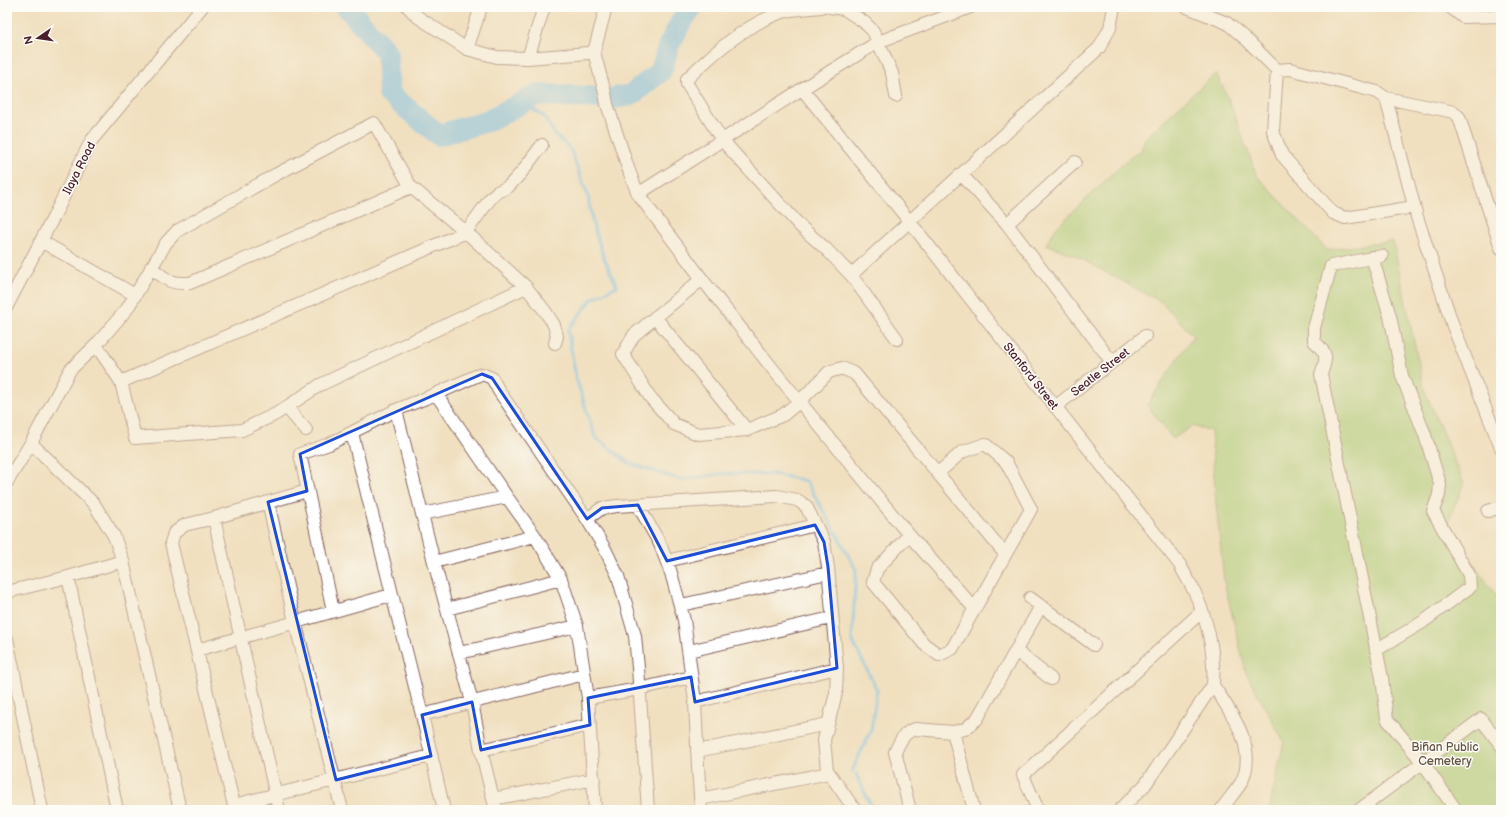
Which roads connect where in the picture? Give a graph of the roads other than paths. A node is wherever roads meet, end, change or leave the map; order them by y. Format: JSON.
{"nodes":[{"id":1,"x":202,"y":7,"type":"edge"},
{"id":2,"x":408,"y":7,"type":"edge"},
{"id":3,"x":481,"y":7,"type":"edge"},
{"id":4,"x":544,"y":7,"type":"edge"},
{"id":5,"x":606,"y":7,"type":"edge"},
{"id":6,"x":821,"y":7,"type":"edge"},
{"id":7,"x":829,"y":7,"type":"edge"},
{"id":8,"x":971,"y":7,"type":"edge"},
{"id":9,"x":1114,"y":7,"type":"edge"},
{"id":10,"x":1187,"y":7,"type":"edge"},
{"id":11,"x":1450,"y":7,"type":"edge"},
{"id":12,"x":419,"y":12,"type":"edge"},
{"id":13,"x":1501,"y":16,"type":"edge"},
{"id":14,"x":878,"y":42,"type":"junction"},
{"id":15,"x":467,"y":49,"type":"junction"},
{"id":16,"x":594,"y":52,"type":"junction"},
{"id":17,"x":528,"y":58,"type":"junction"},
{"id":18,"x":1277,"y":70,"type":"junction"},
{"id":19,"x":802,"y":89,"type":"junction"},
{"id":20,"x":896,"y":96,"type":"dead end"},
{"id":21,"x":1386,"y":98,"type":"junction"},
{"id":22,"x":722,"y":140,"type":"junction"},
{"id":23,"x":542,"y":144,"type":"dead end"},
{"id":24,"x":1075,"y":162,"type":"dead end"},
{"id":25,"x":961,"y":174,"type":"junction"},
{"id":26,"x":412,"y":187,"type":"junction"},
{"id":27,"x":638,"y":194,"type":"junction"},
{"id":28,"x":1414,"y":207,"type":"junction"},
{"id":29,"x":910,"y":222,"type":"junction"},
{"id":30,"x":1007,"y":224,"type":"junction"},
{"id":31,"x":466,"y":232,"type":"junction"},
{"id":32,"x":42,"y":241,"type":"junction"},
{"id":33,"x":1501,"y":248,"type":"edge"},
{"id":34,"x":151,"y":267,"type":"junction"},
{"id":35,"x":851,"y":274,"type":"junction"},
{"id":36,"x":702,"y":279,"type":"junction"},
{"id":37,"x":526,"y":287,"type":"junction"},
{"id":38,"x":134,"y":295,"type":"junction"},
{"id":39,"x":7,"y":306,"type":"edge"},
{"id":40,"x":655,"y":317,"type":"junction"},
{"id":41,"x":1144,"y":336,"type":"dead end"},
{"id":42,"x":897,"y":339,"type":"dead end"},
{"id":43,"x":555,"y":343,"type":"dead end"},
{"id":44,"x":96,"y":345,"type":"junction"},
{"id":45,"x":1112,"y":362,"type":"junction"},
{"id":46,"x":121,"y":382,"type":"junction"},
{"id":47,"x":436,"y":394,"type":"junction"},
{"id":48,"x":800,"y":401,"type":"junction"},
{"id":49,"x":1055,"y":407,"type":"junction"},
{"id":50,"x":287,"y":408,"type":"junction"},
{"id":51,"x":396,"y":410,"type":"junction"},
{"id":52,"x":306,"y":430,"type":"dead end"},
{"id":53,"x":747,"y":430,"type":"junction"},
{"id":54,"x":352,"y":433,"type":"junction"},
{"id":55,"x":31,"y":443,"type":"junction"},
{"id":56,"x":1501,"y":448,"type":"edge"},
{"id":57,"x":938,"y":473,"type":"junction"},
{"id":58,"x":7,"y":482,"type":"edge"},
{"id":59,"x":307,"y":491,"type":"junction"},
{"id":60,"x":507,"y":497,"type":"junction"},
{"id":61,"x":268,"y":502,"type":"junction"},
{"id":62,"x":638,"y":504,"type":"junction"},
{"id":63,"x":1501,"y":507,"type":"edge"},
{"id":64,"x":1488,"y":511,"type":"dead end"},
{"id":65,"x":422,"y":514,"type":"junction"},
{"id":66,"x":214,"y":518,"type":"junction"},
{"id":67,"x":587,"y":519,"type":"junction"},
{"id":68,"x":815,"y":525,"type":"junction"},
{"id":69,"x":909,"y":535,"type":"junction"},
{"id":70,"x":536,"y":536,"type":"junction"},
{"id":71,"x":1005,"y":554,"type":"junction"},
{"id":72,"x":123,"y":561,"type":"junction"},
{"id":73,"x":667,"y":561,"type":"junction"},
{"id":74,"x":434,"y":562,"type":"junction"},
{"id":75,"x":828,"y":573,"type":"junction"},
{"id":76,"x":68,"y":577,"type":"junction"},
{"id":77,"x":561,"y":579,"type":"junction"},
{"id":78,"x":7,"y":592,"type":"edge"},
{"id":79,"x":391,"y":595,"type":"junction"},
{"id":80,"x":1030,"y":598,"type":"dead end"},
{"id":81,"x":681,"y":604,"type":"junction"},
{"id":82,"x":1041,"y":606,"type":"junction"},
{"id":83,"x":447,"y":609,"type":"junction"},
{"id":84,"x":975,"y":609,"type":"junction"},
{"id":85,"x":333,"y":611,"type":"junction"},
{"id":86,"x":1202,"y":612,"type":"junction"},
{"id":87,"x":831,"y":618,"type":"junction"},
{"id":88,"x":295,"y":622,"type":"junction"},
{"id":89,"x":577,"y":626,"type":"junction"},
{"id":90,"x":240,"y":638,"type":"junction"},
{"id":91,"x":7,"y":639,"type":"edge"},
{"id":92,"x":1094,"y":645,"type":"dead end"},
{"id":93,"x":197,"y":650,"type":"junction"},
{"id":94,"x":1376,"y":650,"type":"junction"},
{"id":95,"x":689,"y":651,"type":"junction"},
{"id":96,"x":1016,"y":651,"type":"junction"},
{"id":97,"x":459,"y":653,"type":"junction"},
{"id":98,"x":837,"y":668,"type":"junction"},
{"id":99,"x":584,"y":674,"type":"junction"},
{"id":100,"x":691,"y":677,"type":"junction"},
{"id":101,"x":1051,"y":678,"type":"dead end"},
{"id":102,"x":1213,"y":685,"type":"junction"},
{"id":103,"x":639,"y":689,"type":"junction"},
{"id":104,"x":588,"y":698,"type":"junction"},
{"id":105,"x":472,"y":702,"type":"junction"},
{"id":106,"x":695,"y":702,"type":"junction"},
{"id":107,"x":422,"y":715,"type":"junction"},
{"id":108,"x":828,"y":724,"type":"junction"},
{"id":109,"x":590,"y":725,"type":"junction"},
{"id":110,"x":953,"y":732,"type":"junction"},
{"id":111,"x":1501,"y":745,"type":"edge"},
{"id":112,"x":481,"y":750,"type":"junction"},
{"id":113,"x":697,"y":751,"type":"junction"},
{"id":114,"x":430,"y":756,"type":"junction"},
{"id":115,"x":1423,"y":763,"type":"junction"},
{"id":116,"x":829,"y":773,"type":"junction"},
{"id":117,"x":336,"y":780,"type":"junction"},
{"id":118,"x":594,"y":780,"type":"junction"},
{"id":119,"x":275,"y":795,"type":"junction"},
{"id":120,"x":495,"y":805,"type":"edge"},
{"id":121,"x":701,"y":805,"type":"edge"},
{"id":122,"x":235,"y":808,"type":"edge"},
{"id":123,"x":42,"y":810,"type":"edge"},
{"id":124,"x":117,"y":810,"type":"edge"},
{"id":125,"x":180,"y":810,"type":"edge"},
{"id":126,"x":279,"y":810,"type":"edge"},
{"id":127,"x":342,"y":810,"type":"edge"},
{"id":128,"x":444,"y":810,"type":"edge"},
{"id":129,"x":595,"y":810,"type":"edge"},
{"id":130,"x":648,"y":810,"type":"edge"},
{"id":131,"x":855,"y":810,"type":"edge"},
{"id":132,"x":910,"y":810,"type":"edge"},
{"id":133,"x":974,"y":810,"type":"edge"},
{"id":134,"x":1038,"y":810,"type":"edge"},
{"id":135,"x":1120,"y":810,"type":"edge"},
{"id":136,"x":1221,"y":810,"type":"edge"},
{"id":137,"x":1359,"y":810,"type":"edge"},
{"id":138,"x":1456,"y":810,"type":"edge"}],
"edges":[{"from":1,"to":32,"type":"street","name":"Ilaya Road"},
{"from":2,"to":12,"type":"street"},
{"from":3,"to":15,"type":"street"},
{"from":4,"to":17,"type":"street"},
{"from":5,"to":16,"type":"street"},
{"from":6,"to":22,"type":"street"},
{"from":7,"to":14,"type":"street"},
{"from":8,"to":14,"type":"street"},
{"from":9,"to":25,"type":"street"},
{"from":10,"to":18,"type":"street"},
{"from":11,"to":13,"type":"street"},
{"from":12,"to":15,"type":"street"},
{"from":14,"to":19,"type":"street"},
{"from":14,"to":20,"type":"street"},
{"from":15,"to":17,"type":"street"},
{"from":16,"to":17,"type":"street"},
{"from":16,"to":27,"type":"street"},
{"from":18,"to":21,"type":"street"},
{"from":18,"to":28,"type":"street"},
{"from":19,"to":22,"type":"street"},
{"from":19,"to":29,"type":"street","name":"Stanford Street"},
{"from":21,"to":28,"type":"street"},
{"from":21,"to":33,"type":"street"},
{"from":22,"to":27,"type":"street"},
{"from":22,"to":35,"type":"street"},
{"from":23,"to":31,"type":"street"},
{"from":24,"to":30,"type":"street"},
{"from":25,"to":29,"type":"street"},
{"from":25,"to":30,"type":"street"},
{"from":26,"to":31,"type":"street"},
{"from":26,"to":34,"type":"street"},
{"from":26,"to":34,"type":"street"},
{"from":27,"to":36,"type":"street"},
{"from":28,"to":56,"type":"street"},
{"from":29,"to":35,"type":"street"},
{"from":29,"to":49,"type":"street","name":"Stanford Street"},
{"from":30,"to":45,"type":"street"},
{"from":31,"to":37,"type":"street"},
{"from":31,"to":46,"type":"street"},
{"from":32,"to":38,"type":"street"},
{"from":32,"to":39,"type":"street","name":"Ilaya Road"},
{"from":34,"to":38,"type":"street"},
{"from":35,"to":42,"type":"street"},
{"from":36,"to":40,"type":"street"},
{"from":36,"to":48,"type":"street"},
{"from":37,"to":43,"type":"street"},
{"from":37,"to":50,"type":"street"},
{"from":38,"to":44,"type":"street"},
{"from":40,"to":53,"type":"street"},
{"from":40,"to":53,"type":"street"},
{"from":41,"to":45,"type":"street","name":"Seatle Street"},
{"from":44,"to":46,"type":"street"},
{"from":44,"to":55,"type":"street"},
{"from":45,"to":49,"type":"street","name":"Seatle Street"},
{"from":46,"to":50,"type":"street"},
{"from":47,"to":51,"type":"street"},
{"from":47,"to":60,"type":"street"},
{"from":47,"to":67,"type":"street"},
{"from":48,"to":53,"type":"street"},
{"from":48,"to":57,"type":"street"},
{"from":48,"to":69,"type":"street"},
{"from":49,"to":86,"type":"street","name":"Stanford Street"},
{"from":50,"to":52,"type":"street"},
{"from":51,"to":54,"type":"street"},
{"from":51,"to":65,"type":"street"},
{"from":54,"to":59,"type":"street"},
{"from":54,"to":79,"type":"street"},
{"from":55,"to":58,"type":"street"},
{"from":55,"to":72,"type":"street"},
{"from":57,"to":71,"type":"street"},
{"from":57,"to":71,"type":"street"},
{"from":59,"to":61,"type":"street"},
{"from":59,"to":85,"type":"street"},
{"from":60,"to":65,"type":"street"},
{"from":60,"to":70,"type":"street"},
{"from":61,"to":66,"type":"street"},
{"from":61,"to":88,"type":"street"},
{"from":62,"to":67,"type":"street"},
{"from":62,"to":68,"type":"street"},
{"from":62,"to":73,"type":"street"},
{"from":63,"to":64,"type":"street"},
{"from":65,"to":74,"type":"street"},
{"from":66,"to":90,"type":"street"},
{"from":66,"to":93,"type":"street"},
{"from":67,"to":103,"type":"street"},
{"from":68,"to":73,"type":"street"},
{"from":68,"to":75,"type":"street"},
{"from":69,"to":84,"type":"street"},
{"from":69,"to":84,"type":"street"},
{"from":70,"to":74,"type":"street"},
{"from":70,"to":77,"type":"street"},
{"from":71,"to":84,"type":"street"},
{"from":72,"to":76,"type":"street"},
{"from":72,"to":125,"type":"street"},
{"from":73,"to":81,"type":"street"},
{"from":74,"to":83,"type":"street"},
{"from":75,"to":81,"type":"street"},
{"from":75,"to":87,"type":"street"},
{"from":76,"to":78,"type":"street"},
{"from":76,"to":124,"type":"street"},
{"from":77,"to":83,"type":"street"},
{"from":77,"to":89,"type":"street"},
{"from":79,"to":85,"type":"street"},
{"from":79,"to":107,"type":"street"},
{"from":80,"to":82,"type":"street"},
{"from":81,"to":95,"type":"street"},
{"from":82,"to":92,"type":"street"},
{"from":82,"to":96,"type":"street"},
{"from":83,"to":97,"type":"street"},
{"from":85,"to":88,"type":"street"},
{"from":86,"to":102,"type":"street","name":"Stanford Street"},
{"from":86,"to":134,"type":"street"},
{"from":87,"to":95,"type":"street"},
{"from":87,"to":98,"type":"street"},
{"from":88,"to":90,"type":"street"},
{"from":88,"to":117,"type":"street"},
{"from":89,"to":97,"type":"street"},
{"from":89,"to":99,"type":"street"},
{"from":90,"to":93,"type":"street"},
{"from":90,"to":119,"type":"street"},
{"from":91,"to":123,"type":"street"},
{"from":93,"to":122,"type":"street"},
{"from":94,"to":94,"type":"street"},
{"from":94,"to":115,"type":"street"},
{"from":95,"to":100,"type":"street"},
{"from":96,"to":101,"type":"street"},
{"from":96,"to":110,"type":"street"},
{"from":97,"to":105,"type":"street"},
{"from":98,"to":106,"type":"street"},
{"from":98,"to":108,"type":"street"},
{"from":99,"to":104,"type":"street"},
{"from":99,"to":105,"type":"street"},
{"from":100,"to":103,"type":"street"},
{"from":100,"to":106,"type":"street"},
{"from":102,"to":135,"type":"street"},
{"from":102,"to":136,"type":"street"},
{"from":103,"to":104,"type":"street"},
{"from":103,"to":130,"type":"street"},
{"from":104,"to":109,"type":"street"},
{"from":105,"to":107,"type":"street"},
{"from":105,"to":112,"type":"street"},
{"from":106,"to":113,"type":"street"},
{"from":107,"to":114,"type":"street"},
{"from":108,"to":113,"type":"street"},
{"from":108,"to":116,"type":"street"},
{"from":109,"to":112,"type":"street"},
{"from":109,"to":118,"type":"street"},
{"from":110,"to":132,"type":"street"},
{"from":110,"to":133,"type":"street"},
{"from":111,"to":115,"type":"street"},
{"from":112,"to":120,"type":"street"},
{"from":113,"to":121,"type":"street"},
{"from":114,"to":117,"type":"street"},
{"from":114,"to":128,"type":"street"},
{"from":115,"to":137,"type":"street"},
{"from":115,"to":138,"type":"street"},
{"from":116,"to":121,"type":"street"},
{"from":116,"to":131,"type":"street"},
{"from":117,"to":119,"type":"street"},
{"from":117,"to":127,"type":"street"},
{"from":118,"to":120,"type":"street"},
{"from":118,"to":129,"type":"street"},
{"from":119,"to":122,"type":"street"},
{"from":119,"to":126,"type":"street"}]}
